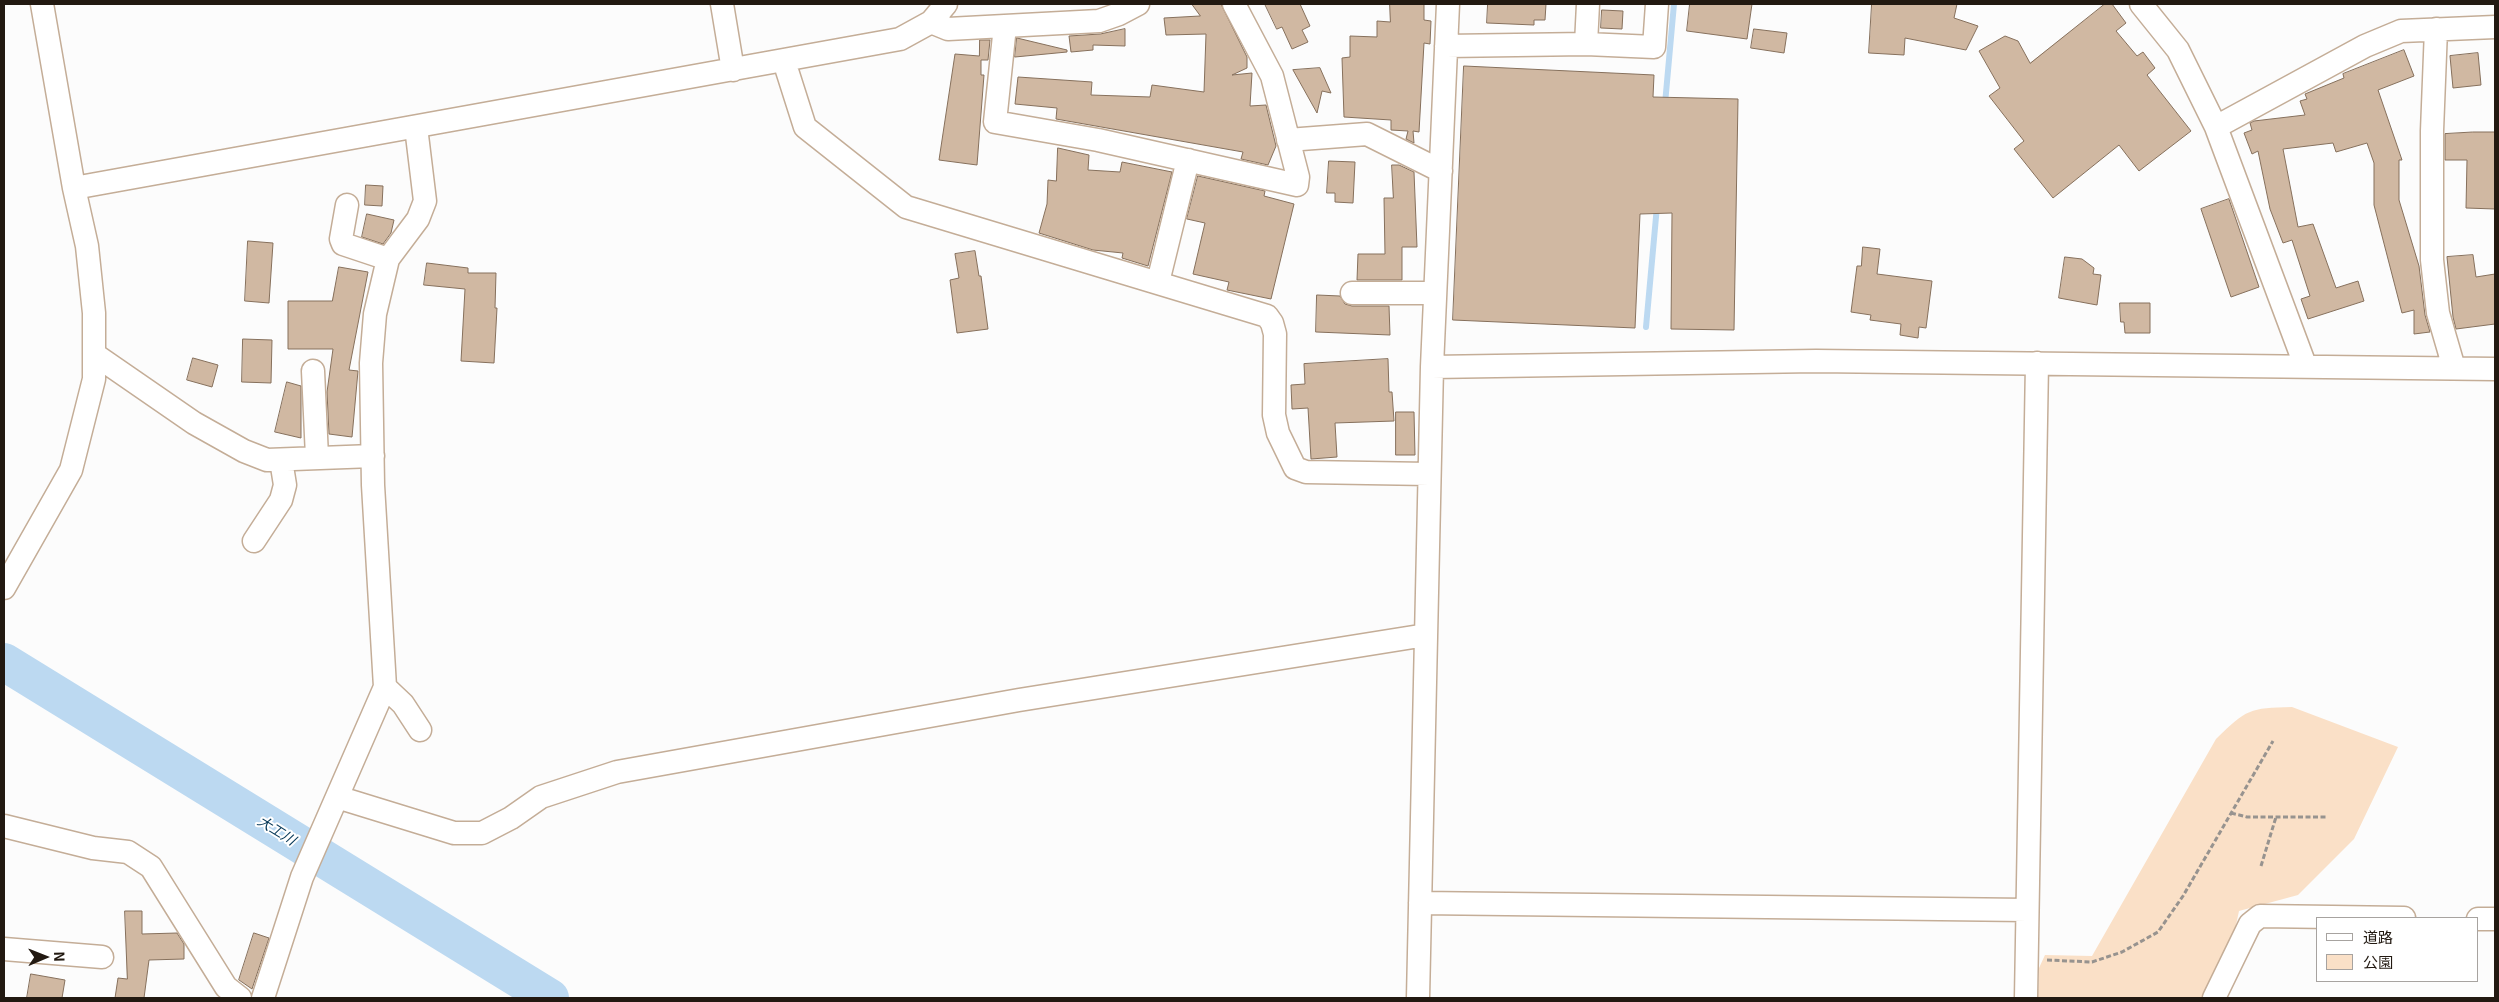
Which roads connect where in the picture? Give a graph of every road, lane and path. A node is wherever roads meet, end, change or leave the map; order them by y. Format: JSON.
{"nodes":[{"id":1,"x":42,"y":4,"type":"edge"},
{"id":2,"x":722,"y":4,"type":"edge"},
{"id":3,"x":946,"y":4,"type":"edge"},
{"id":4,"x":1138,"y":4,"type":"edge"},
{"id":5,"x":1234,"y":4,"type":"edge"},
{"id":6,"x":1448,"y":4,"type":"edge"},
{"id":7,"x":1588,"y":4,"type":"edge"},
{"id":8,"x":1657,"y":4,"type":"edge"},
{"id":9,"x":2141,"y":4,"type":"edge"},
{"id":10,"x":931,"y":22,"type":"junction"},
{"id":11,"x":1005,"y":26,"type":"junction"},
{"id":12,"x":2495,"y":27,"type":"edge"},
{"id":13,"x":2436,"y":29,"type":"junction"},
{"id":14,"x":1586,"y":44,"type":"junction"},
{"id":15,"x":1446,"y":46,"type":"junction"},
{"id":16,"x":784,"y":60,"type":"junction"},
{"id":17,"x":733,"y":70,"type":"junction"},
{"id":18,"x":416,"y":127,"type":"junction"},
{"id":19,"x":2216,"y":127,"type":"junction"},
{"id":20,"x":1288,"y":140,"type":"junction"},
{"id":21,"x":1188,"y":160,"type":"junction"},
{"id":22,"x":1440,"y":171,"type":"junction"},
{"id":23,"x":74,"y":188,"type":"junction"},
{"id":24,"x":347,"y":205,"type":"dead end"},
{"id":25,"x":388,"y":258,"type":"junction"},
{"id":26,"x":1158,"y":282,"type":"junction"},
{"id":27,"x":1434,"y":292,"type":"junction"},
{"id":28,"x":1352,"y":293,"type":"dead end"},
{"id":29,"x":94,"y":354,"type":"junction"},
{"id":30,"x":2036,"y":363,"type":"junction"},
{"id":31,"x":2305,"y":365,"type":"junction"},
{"id":32,"x":1432,"y":367,"type":"junction"},
{"id":33,"x":2454,"y":368,"type":"junction"},
{"id":34,"x":2495,"y":369,"type":"edge"},
{"id":35,"x":313,"y":371,"type":"dead end"},
{"id":36,"x":373,"y":456,"type":"junction"},
{"id":37,"x":317,"y":457,"type":"junction"},
{"id":38,"x":281,"y":460,"type":"junction"},
{"id":39,"x":1429,"y":474,"type":"junction"},
{"id":40,"x":254,"y":541,"type":"dead end"},
{"id":41,"x":4,"y":588,"type":"edge"},
{"id":42,"x":1426,"y":634,"type":"junction"},
{"id":43,"x":385,"y":687,"type":"junction"},
{"id":44,"x":420,"y":730,"type":"dead end"},
{"id":45,"x":2273,"y":741,"type":"dead end"},
{"id":46,"x":337,"y":797,"type":"junction"},
{"id":47,"x":2231,"y":813,"type":"junction"},
{"id":48,"x":2276,"y":817,"type":"junction"},
{"id":49,"x":2328,"y":817,"type":"dead end"},
{"id":50,"x":4,"y":826,"type":"edge"},
{"id":51,"x":2261,"y":866,"type":"dead end"},
{"id":52,"x":1420,"y":903,"type":"junction"},
{"id":53,"x":2027,"y":910,"type":"junction"},
{"id":54,"x":2332,"y":917,"type":"edge"},
{"id":55,"x":2479,"y":919,"type":"edge"},
{"id":56,"x":2495,"y":919,"type":"edge"},
{"id":57,"x":4,"y":949,"type":"edge"},
{"id":58,"x":102,"y":957,"type":"dead end"},
{"id":59,"x":2026,"y":959,"type":"junction"},
{"id":60,"x":240,"y":998,"type":"edge"},
{"id":61,"x":264,"y":998,"type":"edge"},
{"id":62,"x":1418,"y":998,"type":"edge"},
{"id":63,"x":2026,"y":998,"type":"edge"},
{"id":64,"x":2214,"y":998,"type":"edge"}],
"edges":[{"from":1,"to":23,"type":"street"},
{"from":2,"to":17,"type":"street"},
{"from":3,"to":10,"type":"street"},
{"from":4,"to":11,"type":"street"},
{"from":5,"to":20,"type":"street"},
{"from":6,"to":15,"type":"street"},
{"from":7,"to":14,"type":"street"},
{"from":8,"to":14,"type":"street"},
{"from":9,"to":19,"type":"street"},
{"from":10,"to":11,"type":"street"},
{"from":10,"to":16,"type":"street"},
{"from":11,"to":21,"type":"street"},
{"from":12,"to":13,"type":"street"},
{"from":13,"to":19,"type":"street"},
{"from":13,"to":33,"type":"street"},
{"from":14,"to":15,"type":"street"},
{"from":15,"to":22,"type":"street"},
{"from":16,"to":17,"type":"street"},
{"from":16,"to":26,"type":"street"},
{"from":17,"to":18,"type":"street"},
{"from":18,"to":23,"type":"street"},
{"from":18,"to":25,"type":"street"},
{"from":19,"to":31,"type":"street"},
{"from":20,"to":21,"type":"street"},
{"from":20,"to":22,"type":"street"},
{"from":21,"to":26,"type":"street"},
{"from":22,"to":27,"type":"street"},
{"from":23,"to":29,"type":"street"},
{"from":24,"to":25,"type":"street"},
{"from":25,"to":36,"type":"street"},
{"from":26,"to":39,"type":"street"},
{"from":27,"to":28,"type":"street"},
{"from":27,"to":32,"type":"street"},
{"from":29,"to":38,"type":"street"},
{"from":29,"to":41,"type":"street"},
{"from":30,"to":31,"type":"street"},
{"from":30,"to":32,"type":"street"},
{"from":30,"to":53,"type":"street"},
{"from":31,"to":33,"type":"street"},
{"from":32,"to":39,"type":"street"},
{"from":33,"to":34,"type":"street"},
{"from":35,"to":37,"type":"street"},
{"from":36,"to":37,"type":"street"},
{"from":36,"to":43,"type":"street"},
{"from":37,"to":38,"type":"street"},
{"from":38,"to":40,"type":"street"},
{"from":39,"to":42,"type":"street"},
{"from":42,"to":46,"type":"street"},
{"from":42,"to":52,"type":"street"},
{"from":43,"to":44,"type":"street"},
{"from":43,"to":46,"type":"street"},
{"from":45,"to":47,"type":"path"},
{"from":46,"to":61,"type":"street"},
{"from":47,"to":48,"type":"path"},
{"from":47,"to":59,"type":"path"},
{"from":48,"to":49,"type":"path"},
{"from":48,"to":51,"type":"path"},
{"from":50,"to":60,"type":"street"},
{"from":52,"to":53,"type":"street"},
{"from":52,"to":62,"type":"street"},
{"from":53,"to":59,"type":"street"},
{"from":54,"to":64,"type":"street"},
{"from":55,"to":56,"type":"street"},
{"from":57,"to":58,"type":"street"},
{"from":59,"to":63,"type":"street"}]}
